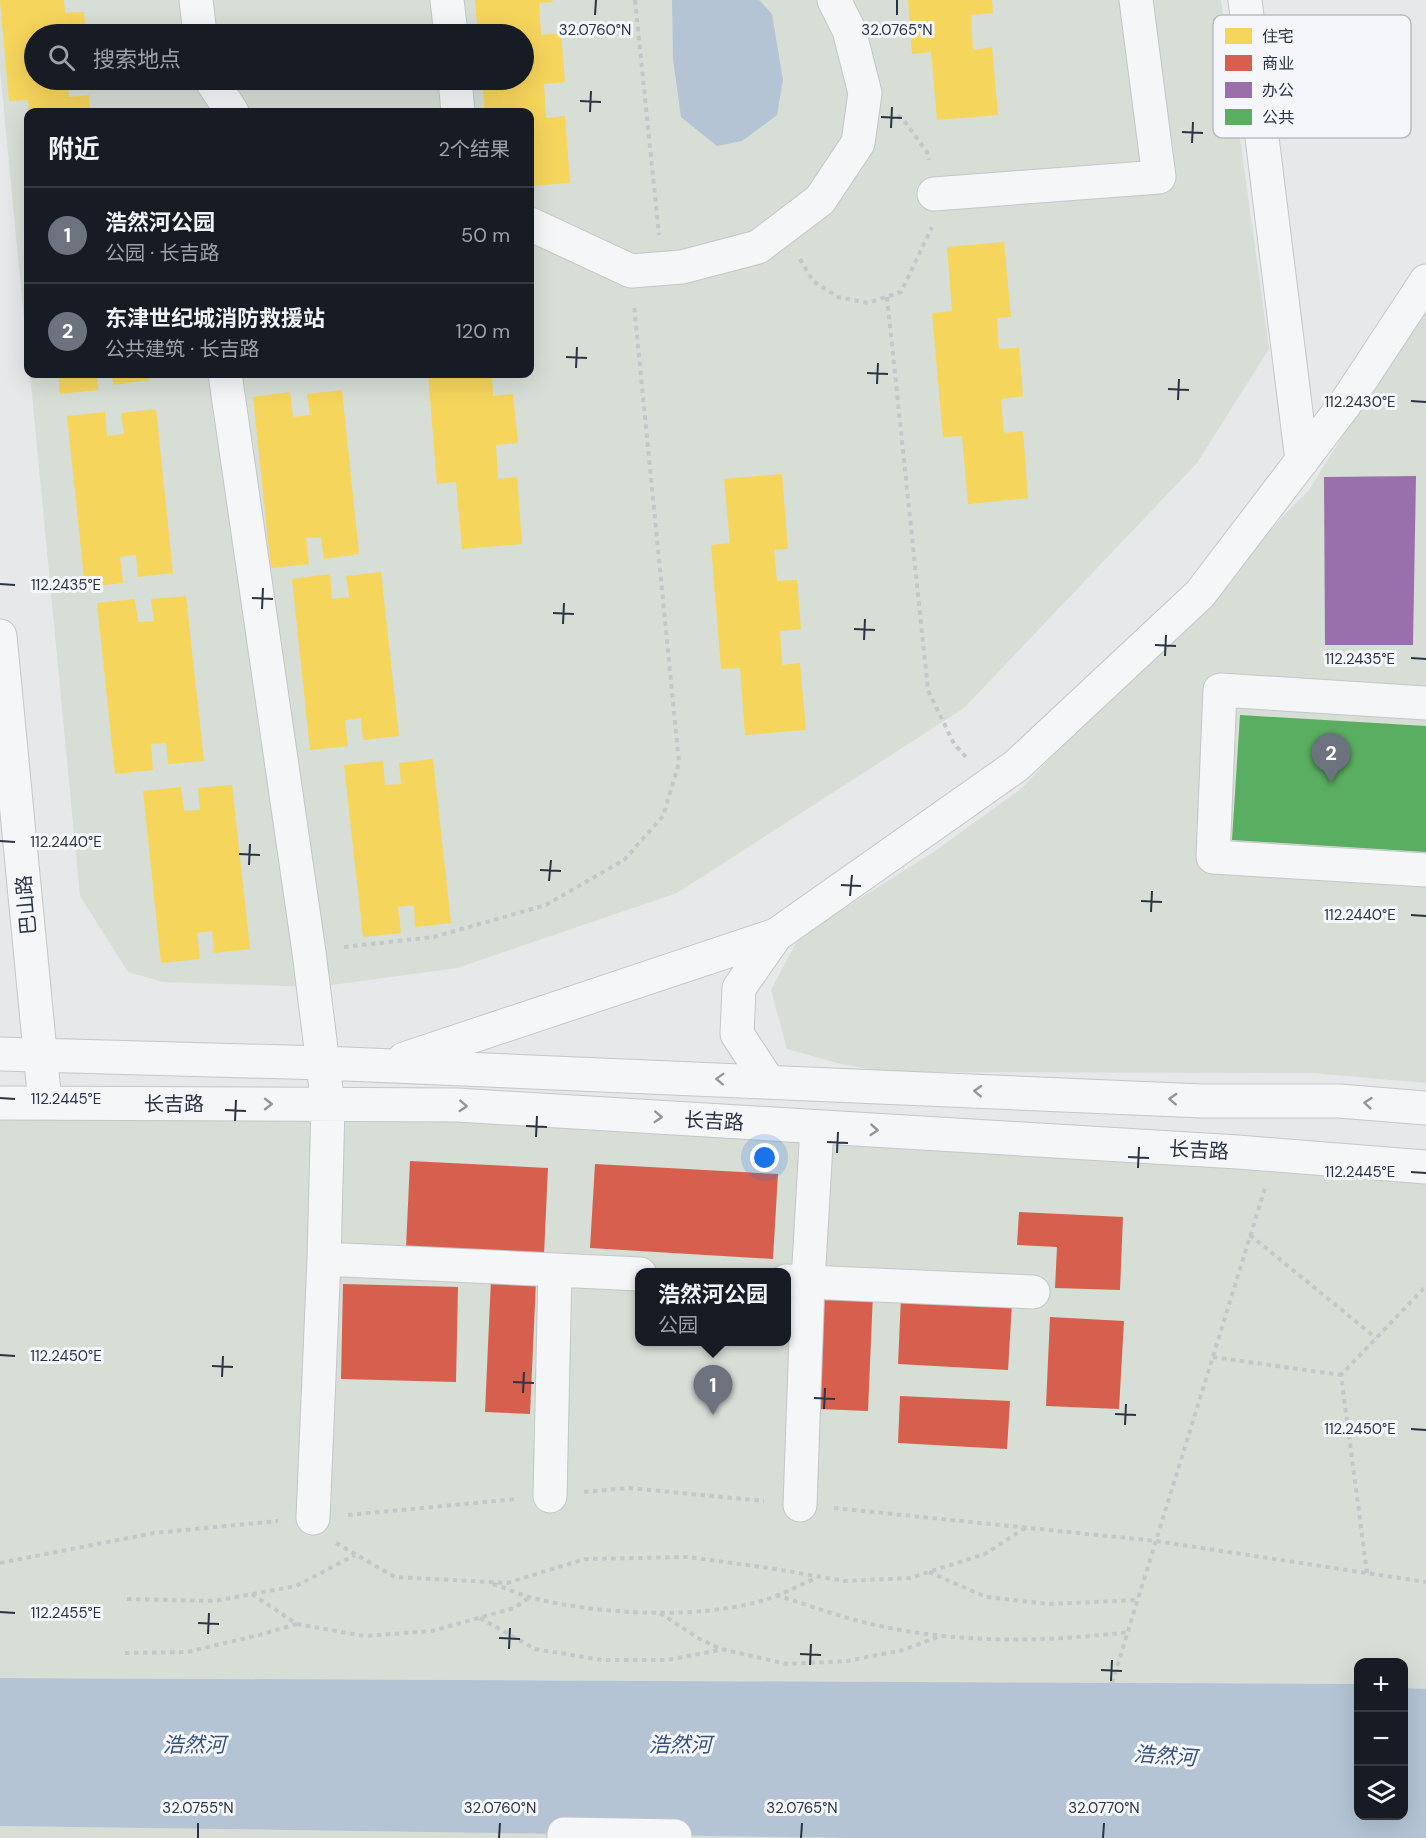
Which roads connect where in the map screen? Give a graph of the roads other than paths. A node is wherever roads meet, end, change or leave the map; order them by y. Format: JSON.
{"nodes":[{"id":1,"x":196,"y":0,"type":"edge"},
{"id":2,"x":447,"y":0,"type":"edge"},
{"id":3,"x":834,"y":0,"type":"edge"},
{"id":4,"x":1136,"y":0,"type":"edge"},
{"id":5,"x":1245,"y":0,"type":"edge"},
{"id":6,"x":1247,"y":15,"type":"edge"},
{"id":7,"x":199,"y":24,"type":"edge"},
{"id":8,"x":450,"y":24,"type":"edge"},
{"id":9,"x":218,"y":90,"type":"edge"},
{"id":10,"x":456,"y":90,"type":"edge"},
{"id":11,"x":229,"y":108,"type":"edge"},
{"id":12,"x":458,"y":108,"type":"edge"},
{"id":13,"x":1262,"y":138,"type":"edge"},
{"id":14,"x":934,"y":194,"type":"road end"},
{"id":15,"x":534,"y":226,"type":"edge"},
{"id":16,"x":1426,"y":281,"type":"edge"},
{"id":17,"x":226,"y":378,"type":"edge"},
{"id":18,"x":1302,"y":461,"type":"junction"},
{"id":19,"x":0,"y":636,"type":"edge"},
{"id":20,"x":1426,"y":703,"type":"edge"},
{"id":21,"x":1426,"y":870,"type":"edge"},
{"id":22,"x":776,"y":935,"type":"junction"},
{"id":23,"x":0,"y":1053,"type":"edge"},
{"id":24,"x":40,"y":1054,"type":"junction"},
{"id":25,"x":323,"y":1063,"type":"junction"},
{"id":26,"x":385,"y":1065,"type":"junction"},
{"id":27,"x":768,"y":1082,"type":"junction"},
{"id":28,"x":0,"y":1103,"type":"edge"},
{"id":29,"x":45,"y":1103,"type":"junction"},
{"id":30,"x":328,"y":1105,"type":"junction"},
{"id":31,"x":1426,"y":1108,"type":"edge"},
{"id":32,"x":817,"y":1127,"type":"junction"},
{"id":33,"x":1426,"y":1167,"type":"edge"},
{"id":34,"x":324,"y":1259,"type":"junction"},
{"id":35,"x":555,"y":1270,"type":"junction"},
{"id":36,"x":635,"y":1274,"type":"edge"},
{"id":37,"x":797,"y":1281,"type":"edge"},
{"id":38,"x":1033,"y":1292,"type":"dead end"},
{"id":39,"x":550,"y":1496,"type":"road end"},
{"id":40,"x":800,"y":1505,"type":"road end"},
{"id":41,"x":305,"y":1519,"type":"road end"},
{"id":42,"x":564,"y":1838,"type":"edge"},
{"id":43,"x":675,"y":1838,"type":"edge"}],
"edges":[{"from":1,"to":7,"type":"street"},
{"from":2,"to":8,"type":"street"},
{"from":3,"to":15,"type":"street"},
{"from":4,"to":14,"type":"street"},
{"from":5,"to":6,"type":"street"},
{"from":9,"to":11,"type":"street"},
{"from":10,"to":12,"type":"street"},
{"from":13,"to":18,"type":"street"},
{"from":16,"to":18,"type":"street"},
{"from":17,"to":25,"type":"street"},
{"from":18,"to":22,"type":"street"},
{"from":19,"to":24,"type":"street","name":"巴山路"},
{"from":20,"to":21,"type":"street"},
{"from":22,"to":26,"type":"street"},
{"from":22,"to":27,"type":"street"},
{"from":23,"to":24,"type":"street"},
{"from":24,"to":25,"type":"street"},
{"from":24,"to":29,"type":"street","name":"巴山路"},
{"from":25,"to":26,"type":"street"},
{"from":25,"to":30,"type":"street"},
{"from":27,"to":26,"type":"street","one_way":true},
{"from":31,"to":27,"type":"street","one_way":true},
{"from":28,"to":29,"type":"street","name":"长吉路"},
{"from":29,"to":30,"type":"street","name":"长吉路","one_way":true},
{"from":30,"to":32,"type":"street","name":"长吉路","one_way":true},
{"from":30,"to":34,"type":"street"},
{"from":32,"to":33,"type":"street","name":"长吉路","one_way":true},
{"from":32,"to":37,"type":"street"},
{"from":34,"to":35,"type":"street"},
{"from":34,"to":41,"type":"street"},
{"from":35,"to":36,"type":"street"},
{"from":35,"to":39,"type":"street"},
{"from":37,"to":38,"type":"street"},
{"from":37,"to":40,"type":"street"},
{"from":42,"to":43,"type":"street"}]}
